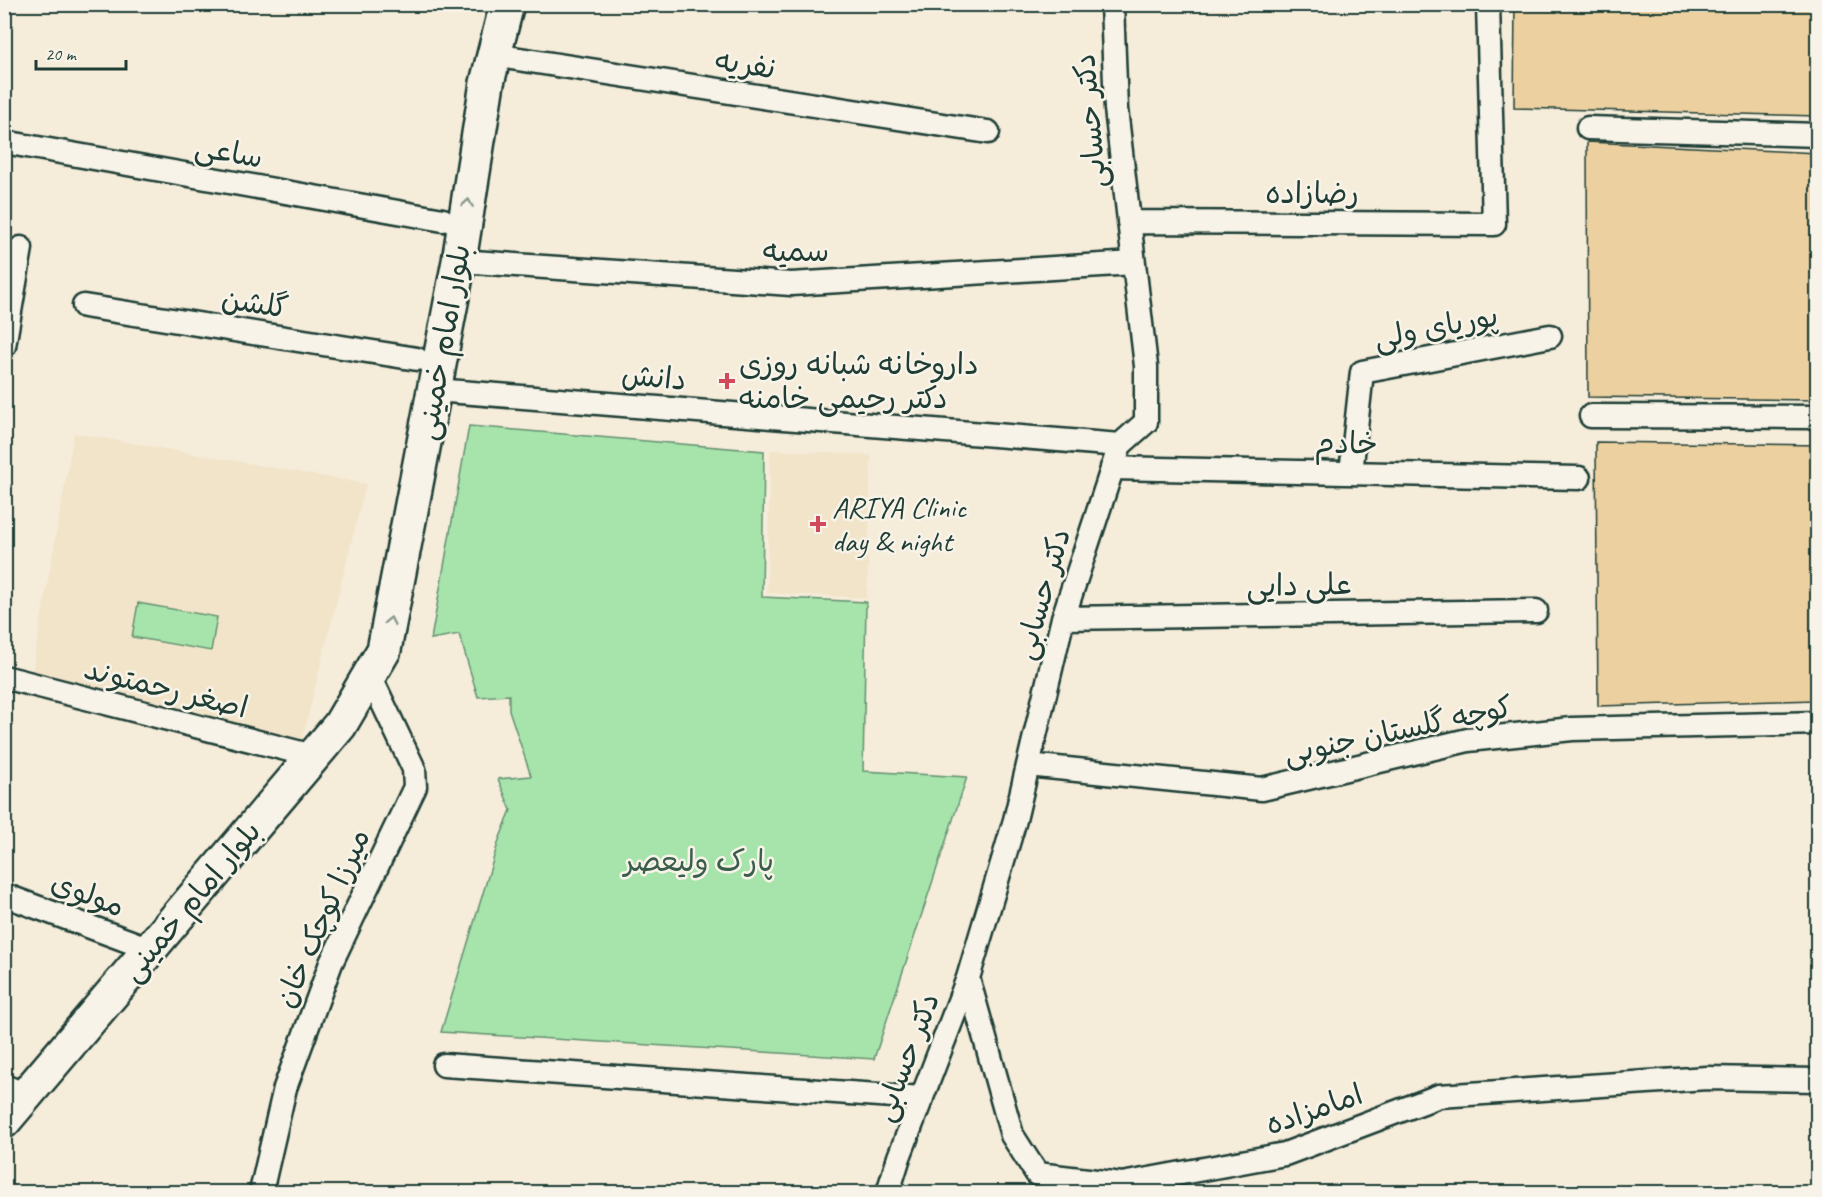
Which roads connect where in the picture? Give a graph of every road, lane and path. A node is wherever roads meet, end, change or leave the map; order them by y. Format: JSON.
{"nodes":[{"id":1,"x":486,"y":4,"type":"edge"},
{"id":2,"x":507,"y":4,"type":"edge"},
{"id":3,"x":1112,"y":4,"type":"edge"},
{"id":4,"x":1488,"y":4,"type":"edge"},
{"id":5,"x":493,"y":55,"type":"junction"},
{"id":6,"x":1588,"y":128,"type":"dead end"},
{"id":7,"x":988,"y":132,"type":"dead end"},
{"id":8,"x":1818,"y":135,"type":"edge"},
{"id":9,"x":4,"y":142,"type":"edge"},
{"id":10,"x":442,"y":220,"type":"junction"},
{"id":11,"x":1130,"y":222,"type":"junction"},
{"id":12,"x":21,"y":248,"type":"dead end"},
{"id":13,"x":459,"y":261,"type":"junction"},
{"id":14,"x":1134,"y":263,"type":"junction"},
{"id":15,"x":84,"y":306,"type":"dead end"},
{"id":16,"x":1550,"y":336,"type":"dead end"},
{"id":17,"x":4,"y":346,"type":"edge"},
{"id":18,"x":417,"y":359,"type":"junction"},
{"id":19,"x":435,"y":390,"type":"junction"},
{"id":20,"x":1591,"y":416,"type":"dead end"},
{"id":21,"x":1818,"y":417,"type":"edge"},
{"id":22,"x":1120,"y":445,"type":"junction"},
{"id":23,"x":1112,"y":468,"type":"junction"},
{"id":24,"x":1351,"y":473,"type":"junction"},
{"id":25,"x":1579,"y":478,"type":"dead end"},
{"id":26,"x":1536,"y":611,"type":"dead end"},
{"id":27,"x":1063,"y":618,"type":"junction"},
{"id":28,"x":370,"y":676,"type":"junction"},
{"id":29,"x":4,"y":677,"type":"edge"},
{"id":30,"x":1818,"y":723,"type":"edge"},
{"id":31,"x":313,"y":756,"type":"junction"},
{"id":32,"x":1028,"y":765,"type":"junction"},
{"id":33,"x":4,"y":895,"type":"edge"},
{"id":34,"x":150,"y":950,"type":"junction"},
{"id":35,"x":968,"y":978,"type":"junction"},
{"id":36,"x":444,"y":1065,"type":"dead end"},
{"id":37,"x":1818,"y":1080,"type":"edge"},
{"id":38,"x":16,"y":1090,"type":"edge"},
{"id":39,"x":922,"y":1098,"type":"junction"},
{"id":40,"x":4,"y":1121,"type":"edge"},
{"id":41,"x":261,"y":1192,"type":"edge"},
{"id":42,"x":888,"y":1192,"type":"edge"}],
"edges":[{"from":1,"to":10,"type":"street","name":"بلوار امام خمینی"},
{"from":2,"to":5,"type":"street","name":"بلوار امام خمینی"},
{"from":3,"to":11,"type":"street","name":"دکتر حسابی"},
{"from":4,"to":11,"type":"street","name":"رضازاده"},
{"from":5,"to":7,"type":"street","name":"نفریه"},
{"from":13,"to":5,"type":"street","name":"بلوار امام خمینی","one_way":true},
{"from":6,"to":8,"type":"street"},
{"from":9,"to":10,"type":"street","name":"ساعی"},
{"from":10,"to":18,"type":"street","name":"بلوار امام خمینی"},
{"from":11,"to":14,"type":"street","name":"دکتر حسابی"},
{"from":12,"to":17,"type":"street"},
{"from":13,"to":14,"type":"street","name":"سمیه"},
{"from":13,"to":19,"type":"street","name":"بلوار امام خمینی"},
{"from":14,"to":22,"type":"street","name":"دکتر حسابی"},
{"from":15,"to":18,"type":"street","name":"گلشن"},
{"from":16,"to":24,"type":"street","name":"پوریای ولی"},
{"from":18,"to":28,"type":"street","name":"بلوار امام خمینی"},
{"from":19,"to":22,"type":"street","name":"دانش"},
{"from":28,"to":19,"type":"street","name":"بلوار امام خمینی","one_way":true},
{"from":20,"to":21,"type":"street"},
{"from":22,"to":23,"type":"street","name":"دکتر حسابی"},
{"from":23,"to":24,"type":"street","name":"خادم"},
{"from":23,"to":27,"type":"street","name":"دکتر حسابی"},
{"from":24,"to":25,"type":"street","name":"خادم"},
{"from":26,"to":27,"type":"street","name":"علی دایی"},
{"from":27,"to":32,"type":"street","name":"دکتر حسابی"},
{"from":28,"to":31,"type":"street","name":"بلوار امام خمینی"},
{"from":28,"to":41,"type":"street","name":"میرزا کوچک خان"},
{"from":29,"to":31,"type":"street","name":"اصغر رحمتوند"},
{"from":30,"to":32,"type":"street","name":"کوچه گلستان جنوبی"},
{"from":31,"to":34,"type":"street","name":"بلوار امام خمینی"},
{"from":32,"to":35,"type":"street","name":"دکتر حسابی"},
{"from":33,"to":34,"type":"street","name":"مولوی"},
{"from":34,"to":38,"type":"street","name":"بلوار امام خمینی"},
{"from":35,"to":37,"type":"street","name":"امامزاده"},
{"from":35,"to":39,"type":"street","name":"دکتر حسابی"},
{"from":36,"to":39,"type":"street"},
{"from":38,"to":40,"type":"street","name":"بلوار امام خمینی"},
{"from":39,"to":42,"type":"street","name":"دکتر حسابی"}]}
